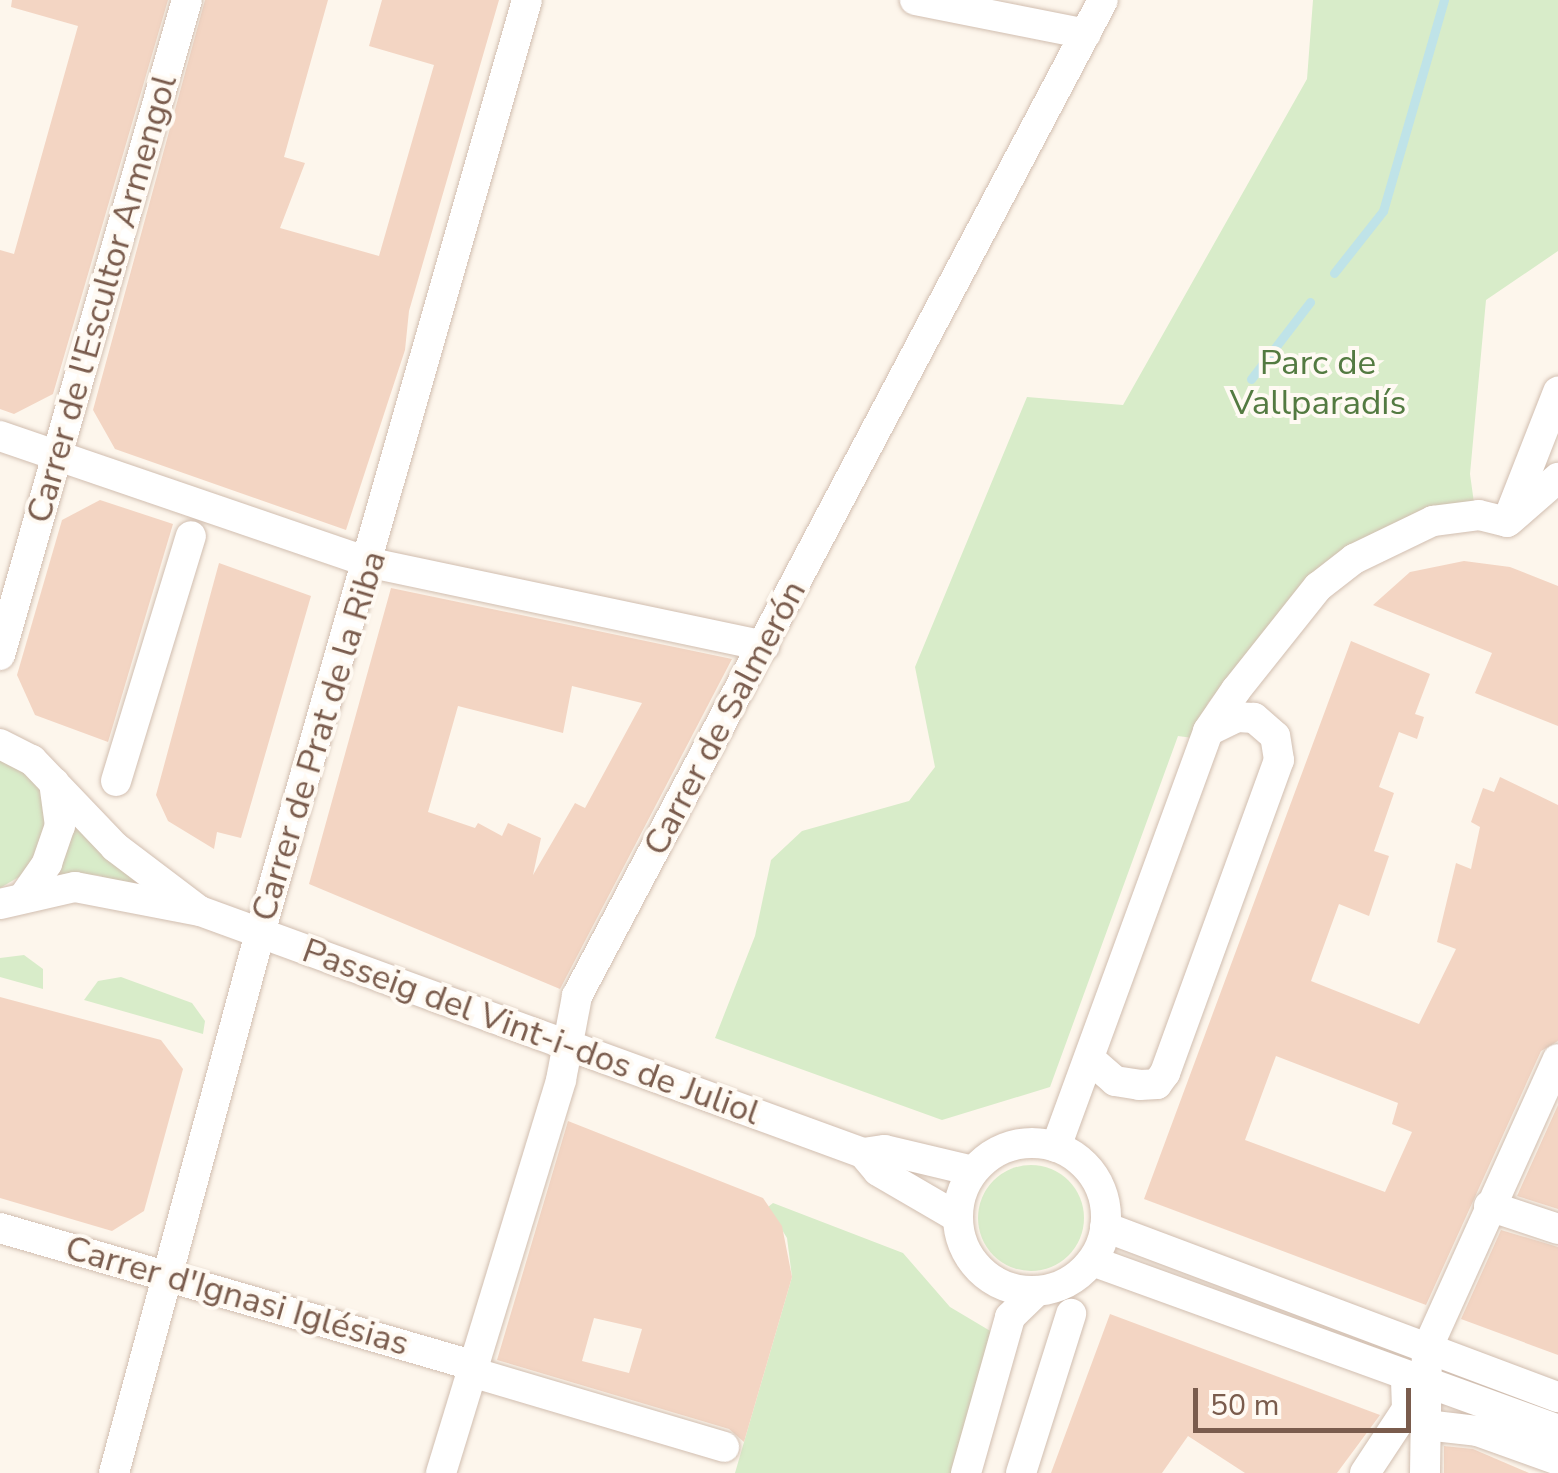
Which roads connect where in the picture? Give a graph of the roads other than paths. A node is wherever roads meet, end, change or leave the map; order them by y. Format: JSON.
{"nodes":[{"id":1,"x":187,"y":0,"type":"edge"},
{"id":2,"x":527,"y":0,"type":"edge"},
{"id":3,"x":915,"y":0,"type":"edge"},
{"id":4,"x":1102,"y":0,"type":"edge"},
{"id":5,"x":1086,"y":34,"type":"junction"},
{"id":6,"x":1558,"y":392,"type":"edge"},
{"id":7,"x":0,"y":436,"type":"edge"},
{"id":8,"x":59,"y":456,"type":"junction"},
{"id":9,"x":1558,"y":478,"type":"edge"},
{"id":10,"x":1507,"y":522,"type":"junction"},
{"id":11,"x":191,"y":536,"type":"dead end"},
{"id":12,"x":371,"y":563,"type":"junction"},
{"id":13,"x":764,"y":646,"type":"junction"},
{"id":14,"x":0,"y":654,"type":"edge"},
{"id":15,"x":1208,"y":731,"type":"junction"},
{"id":16,"x":0,"y":744,"type":"edge"},
{"id":17,"x":54,"y":780,"type":"junction"},
{"id":18,"x":116,"y":781,"type":"dead end"},
{"id":19,"x":13,"y":899,"type":"edge"},
{"id":20,"x":200,"y":911,"type":"junction"},
{"id":21,"x":260,"y":933,"type":"junction"},
{"id":22,"x":567,"y":1046,"type":"junction"},
{"id":23,"x":1558,"y":1059,"type":"edge"},
{"id":24,"x":1091,"y":1060,"type":"junction"},
{"id":25,"x":1056,"y":1148,"type":"junction"},
{"id":26,"x":864,"y":1153,"type":"junction"},
{"id":27,"x":973,"y":1171,"type":"junction"},
{"id":28,"x":1489,"y":1206,"type":"junction"},
{"id":29,"x":957,"y":1217,"type":"junction"},
{"id":30,"x":0,"y":1228,"type":"edge"},
{"id":31,"x":1105,"y":1228,"type":"junction"},
{"id":32,"x":1558,"y":1228,"type":"edge"},
{"id":33,"x":1092,"y":1261,"type":"junction"},
{"id":34,"x":166,"y":1276,"type":"junction"},
{"id":35,"x":1037,"y":1291,"type":"junction"},
{"id":36,"x":1071,"y":1314,"type":"dead end"},
{"id":37,"x":1419,"y":1367,"type":"junction"},
{"id":38,"x":472,"y":1368,"type":"junction"},
{"id":39,"x":1558,"y":1397,"type":"edge"},
{"id":40,"x":1426,"y":1425,"type":"junction"},
{"id":41,"x":1558,"y":1430,"type":"edge"},
{"id":42,"x":724,"y":1447,"type":"dead end"},
{"id":43,"x":1558,"y":1460,"type":"edge"},
{"id":44,"x":114,"y":1473,"type":"edge"},
{"id":45,"x":441,"y":1473,"type":"edge"},
{"id":46,"x":966,"y":1473,"type":"edge"},
{"id":47,"x":1021,"y":1473,"type":"edge"},
{"id":48,"x":1365,"y":1473,"type":"edge"},
{"id":49,"x":1425,"y":1473,"type":"edge"}],
"edges":[{"from":1,"to":8,"type":"street","name":"Carrer de l'Escultor Armengol"},
{"from":2,"to":12,"type":"street","name":"Carrer de Prat de la Riba"},
{"from":3,"to":5,"type":"street"},
{"from":4,"to":5,"type":"street","name":"Carrer de Salmerón"},
{"from":5,"to":13,"type":"street","name":"Carrer de Salmerón"},
{"from":6,"to":10,"type":"street"},
{"from":7,"to":8,"type":"street"},
{"from":8,"to":12,"type":"street"},
{"from":8,"to":14,"type":"street","name":"Carrer de l'Escultor Armengol"},
{"from":9,"to":10,"type":"street"},
{"from":10,"to":15,"type":"street"},
{"from":11,"to":18,"type":"street"},
{"from":12,"to":13,"type":"street"},
{"from":12,"to":21,"type":"street","name":"Carrer de Prat de la Riba"},
{"from":13,"to":22,"type":"street","name":"Carrer de Salmerón"},
{"from":15,"to":24,"type":"street"},
{"from":15,"to":24,"type":"street"},
{"from":16,"to":17,"type":"street","name":"Passeig del Vint-i-dos de Juliol"},
{"from":17,"to":19,"type":"street","name":"Passeig del Vint-i-dos de Juliol"},
{"from":17,"to":20,"type":"street","name":"Passeig del Vint-i-dos de Juliol"},
{"from":19,"to":20,"type":"street","name":"Passeig del Vint-i-dos de Juliol"},
{"from":20,"to":21,"type":"street","name":"Passeig del Vint-i-dos de Juliol"},
{"from":21,"to":22,"type":"street","name":"Passeig del Vint-i-dos de Juliol"},
{"from":21,"to":34,"type":"street","name":"Carrer de Prat de la Riba"},
{"from":22,"to":26,"type":"street","name":"Passeig del Vint-i-dos de Juliol"},
{"from":22,"to":38,"type":"street","name":"Carrer de Salmerón"},
{"from":23,"to":28,"type":"street"},
{"from":24,"to":25,"type":"street"},
{"from":25,"to":27,"type":"street"},
{"from":25,"to":31,"type":"street"},
{"from":26,"to":27,"type":"street","name":"Passeig del Vint-i-dos de Juliol"},
{"from":26,"to":29,"type":"street","name":"Passeig del Vint-i-dos de Juliol"},
{"from":27,"to":29,"type":"street"},
{"from":28,"to":32,"type":"street"},
{"from":28,"to":37,"type":"street"},
{"from":29,"to":35,"type":"street"},
{"from":30,"to":34,"type":"street","name":"Carrer d'Ignasi Iglésias"},
{"from":31,"to":33,"type":"street"},
{"from":31,"to":37,"type":"street"},
{"from":33,"to":35,"type":"street"},
{"from":33,"to":37,"type":"street"},
{"from":34,"to":38,"type":"street","name":"Carrer d'Ignasi Iglésias"},
{"from":34,"to":44,"type":"street","name":"Carrer de Prat de la Riba"},
{"from":35,"to":46,"type":"street"},
{"from":36,"to":47,"type":"street"},
{"from":37,"to":39,"type":"street"},
{"from":37,"to":40,"type":"street"},
{"from":37,"to":41,"type":"street"},
{"from":37,"to":48,"type":"street"},
{"from":38,"to":42,"type":"street","name":"Carrer d'Ignasi Iglésias"},
{"from":38,"to":45,"type":"street","name":"Carrer de Salmerón"},
{"from":40,"to":43,"type":"street"},
{"from":40,"to":49,"type":"street"}]}
